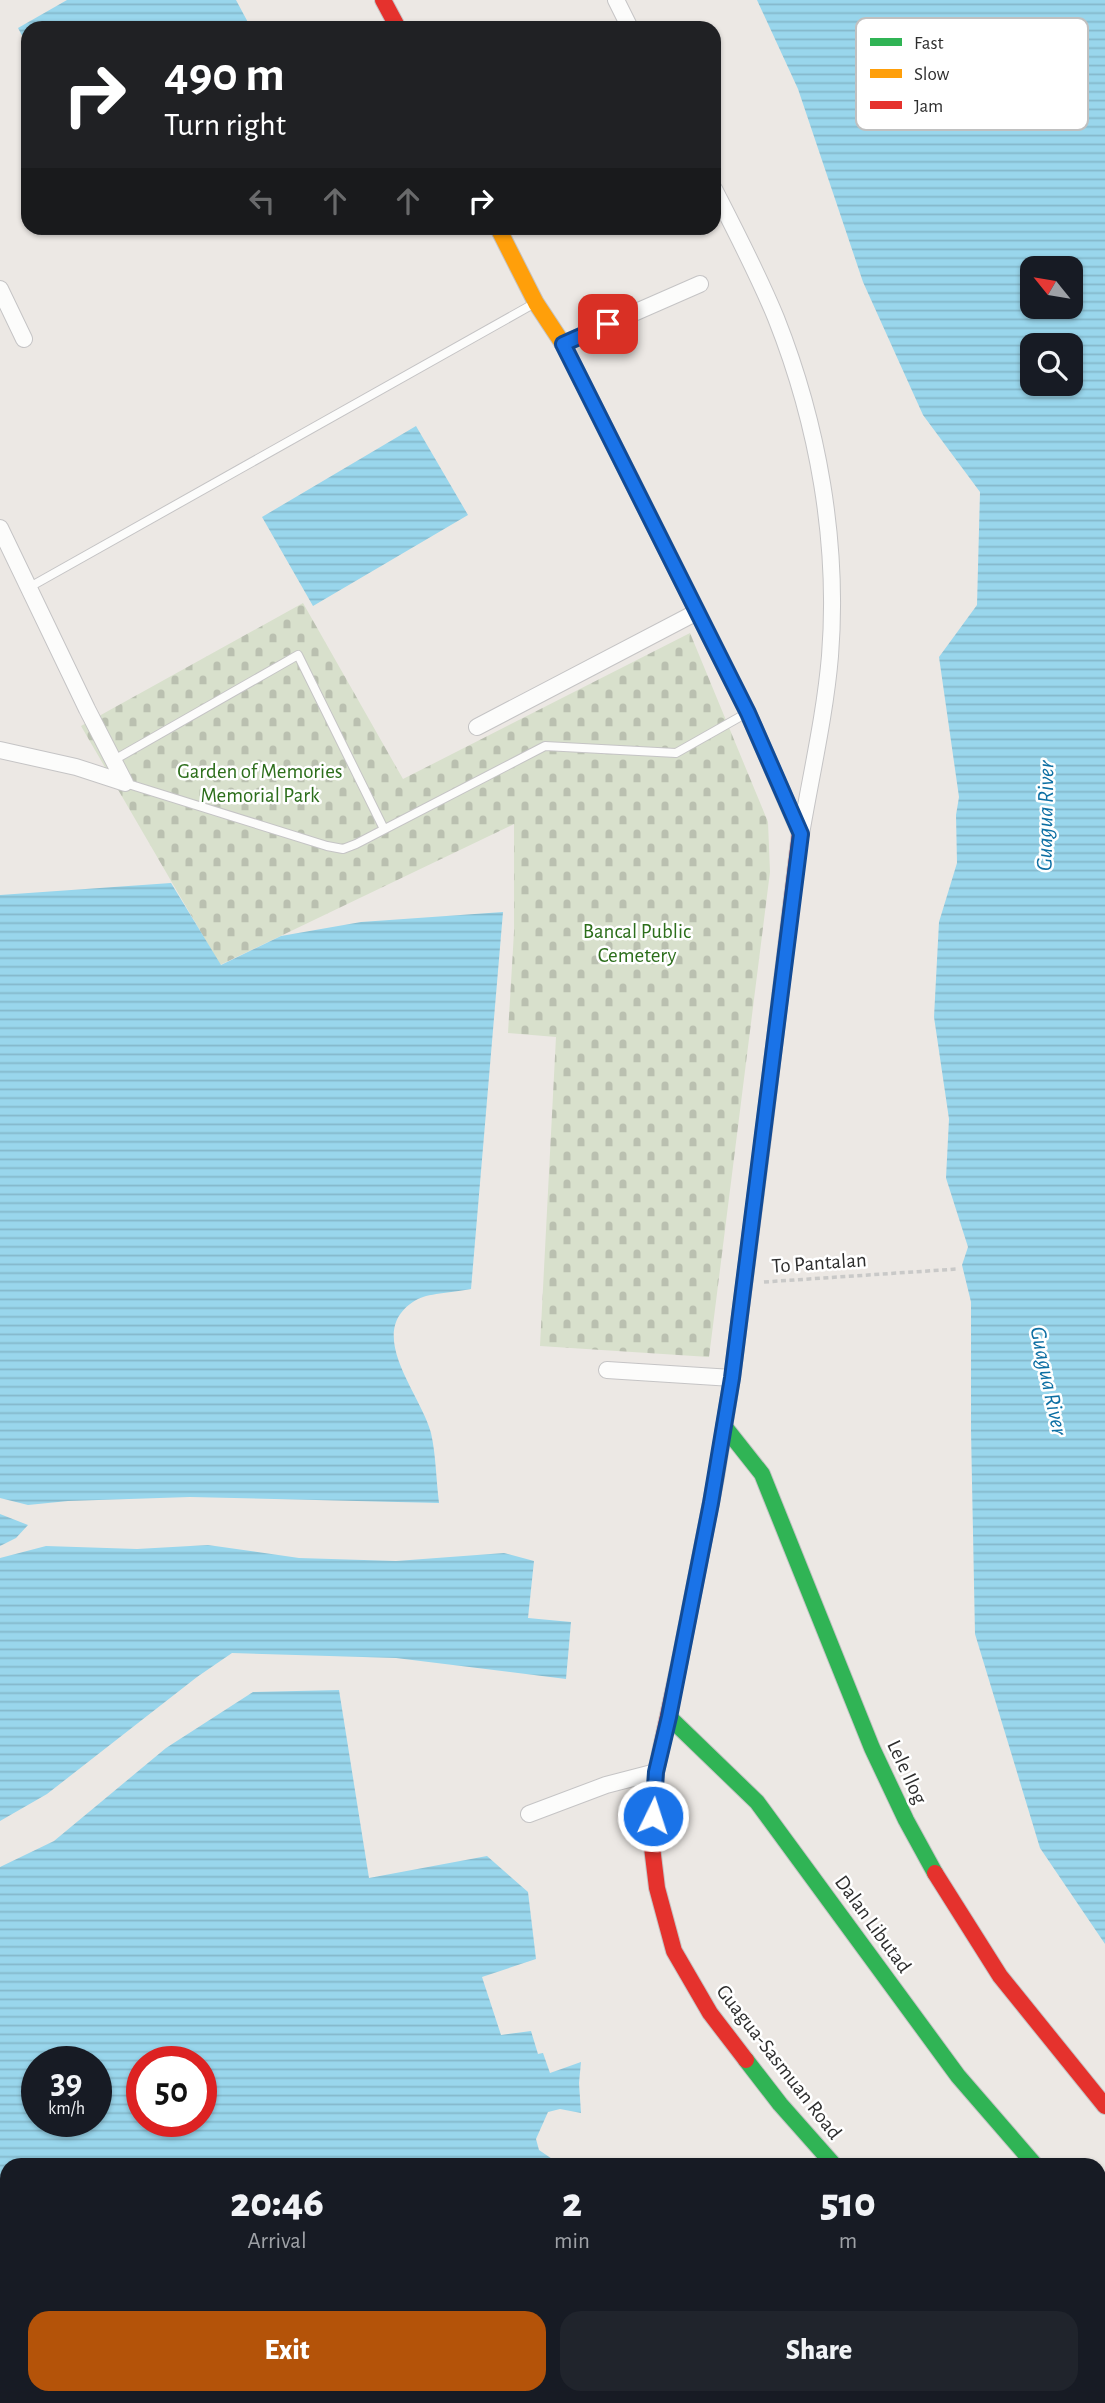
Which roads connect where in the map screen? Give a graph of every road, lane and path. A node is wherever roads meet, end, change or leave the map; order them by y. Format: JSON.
{"nodes":[{"id":1,"x":383,"y":0,"type":"edge"},
{"id":2,"x":616,"y":0,"type":"edge"},
{"id":3,"x":394,"y":21,"type":"edge"},
{"id":4,"x":626,"y":21,"type":"edge"},
{"id":5,"x":721,"y":202,"type":"edge"},
{"id":6,"x":502,"y":235,"type":"edge"},
{"id":7,"x":700,"y":284,"type":"dead end"},
{"id":8,"x":0,"y":289,"type":"edge"},
{"id":9,"x":536,"y":303,"type":"junction"},
{"id":10,"x":24,"y":339,"type":"dead end"},
{"id":11,"x":563,"y":344,"type":"junction"},
{"id":12,"x":0,"y":528,"type":"edge"},
{"id":13,"x":28,"y":588,"type":"junction"},
{"id":14,"x":697,"y":612,"type":"junction"},
{"id":15,"x":748,"y":713,"type":"junction"},
{"id":16,"x":477,"y":727,"type":"dead end"},
{"id":17,"x":0,"y":750,"type":"edge"},
{"id":18,"x":114,"y":760,"type":"junction"},
{"id":19,"x":125,"y":783,"type":"junction"},
{"id":20,"x":384,"y":829,"type":"junction"},
{"id":21,"x":801,"y":834,"type":"junction"},
{"id":22,"x":957,"y":1269,"type":"dead end"},
{"id":23,"x":745,"y":1284,"type":"junction"},
{"id":24,"x":607,"y":1370,"type":"dead end"},
{"id":25,"x":732,"y":1378,"type":"junction"},
{"id":26,"x":724,"y":1426,"type":"junction"},
{"id":27,"x":669,"y":1717,"type":"junction"},
{"id":28,"x":656,"y":1772,"type":"junction"},
{"id":29,"x":528,"y":1814,"type":"dead end"},
{"id":30,"x":1105,"y":2106,"type":"edge"},
{"id":31,"x":828,"y":2158,"type":"edge"},
{"id":32,"x":1029,"y":2158,"type":"edge"}],
"edges":[{"from":1,"to":3,"type":"main road"},
{"from":2,"to":4,"type":"street"},
{"from":5,"to":21,"type":"street"},
{"from":6,"to":9,"type":"main road"},
{"from":7,"to":11,"type":"street"},
{"from":8,"to":10,"type":"street"},
{"from":9,"to":11,"type":"main road"},
{"from":9,"to":13,"type":"lane"},
{"from":11,"to":14,"type":"main road"},
{"from":12,"to":13,"type":"street"},
{"from":13,"to":18,"type":"street"},
{"from":14,"to":15,"type":"main road"},
{"from":14,"to":16,"type":"street"},
{"from":15,"to":20,"type":"lane"},
{"from":15,"to":21,"type":"main road"},
{"from":17,"to":19,"type":"street"},
{"from":18,"to":19,"type":"street"},
{"from":18,"to":20,"type":"lane"},
{"from":19,"to":20,"type":"lane"},
{"from":21,"to":23,"type":"main road","name":"Guagua-Sasmuan Road"},
{"from":22,"to":23,"type":"path","name":"To Pantalan"},
{"from":23,"to":25,"type":"main road","name":"Guagua-Sasmuan Road"},
{"from":24,"to":25,"type":"street"},
{"from":25,"to":26,"type":"main road","name":"Guagua-Sasmuan Road"},
{"from":26,"to":27,"type":"main road","name":"Guagua-Sasmuan Road"},
{"from":26,"to":30,"type":"main road","name":"Lele Ilog"},
{"from":27,"to":28,"type":"main road","name":"Guagua-Sasmuan Road"},
{"from":27,"to":32,"type":"main road","name":"Dalan Libutad"},
{"from":28,"to":29,"type":"street"},
{"from":28,"to":31,"type":"main road","name":"Guagua-Sasmuan Road"}]}
